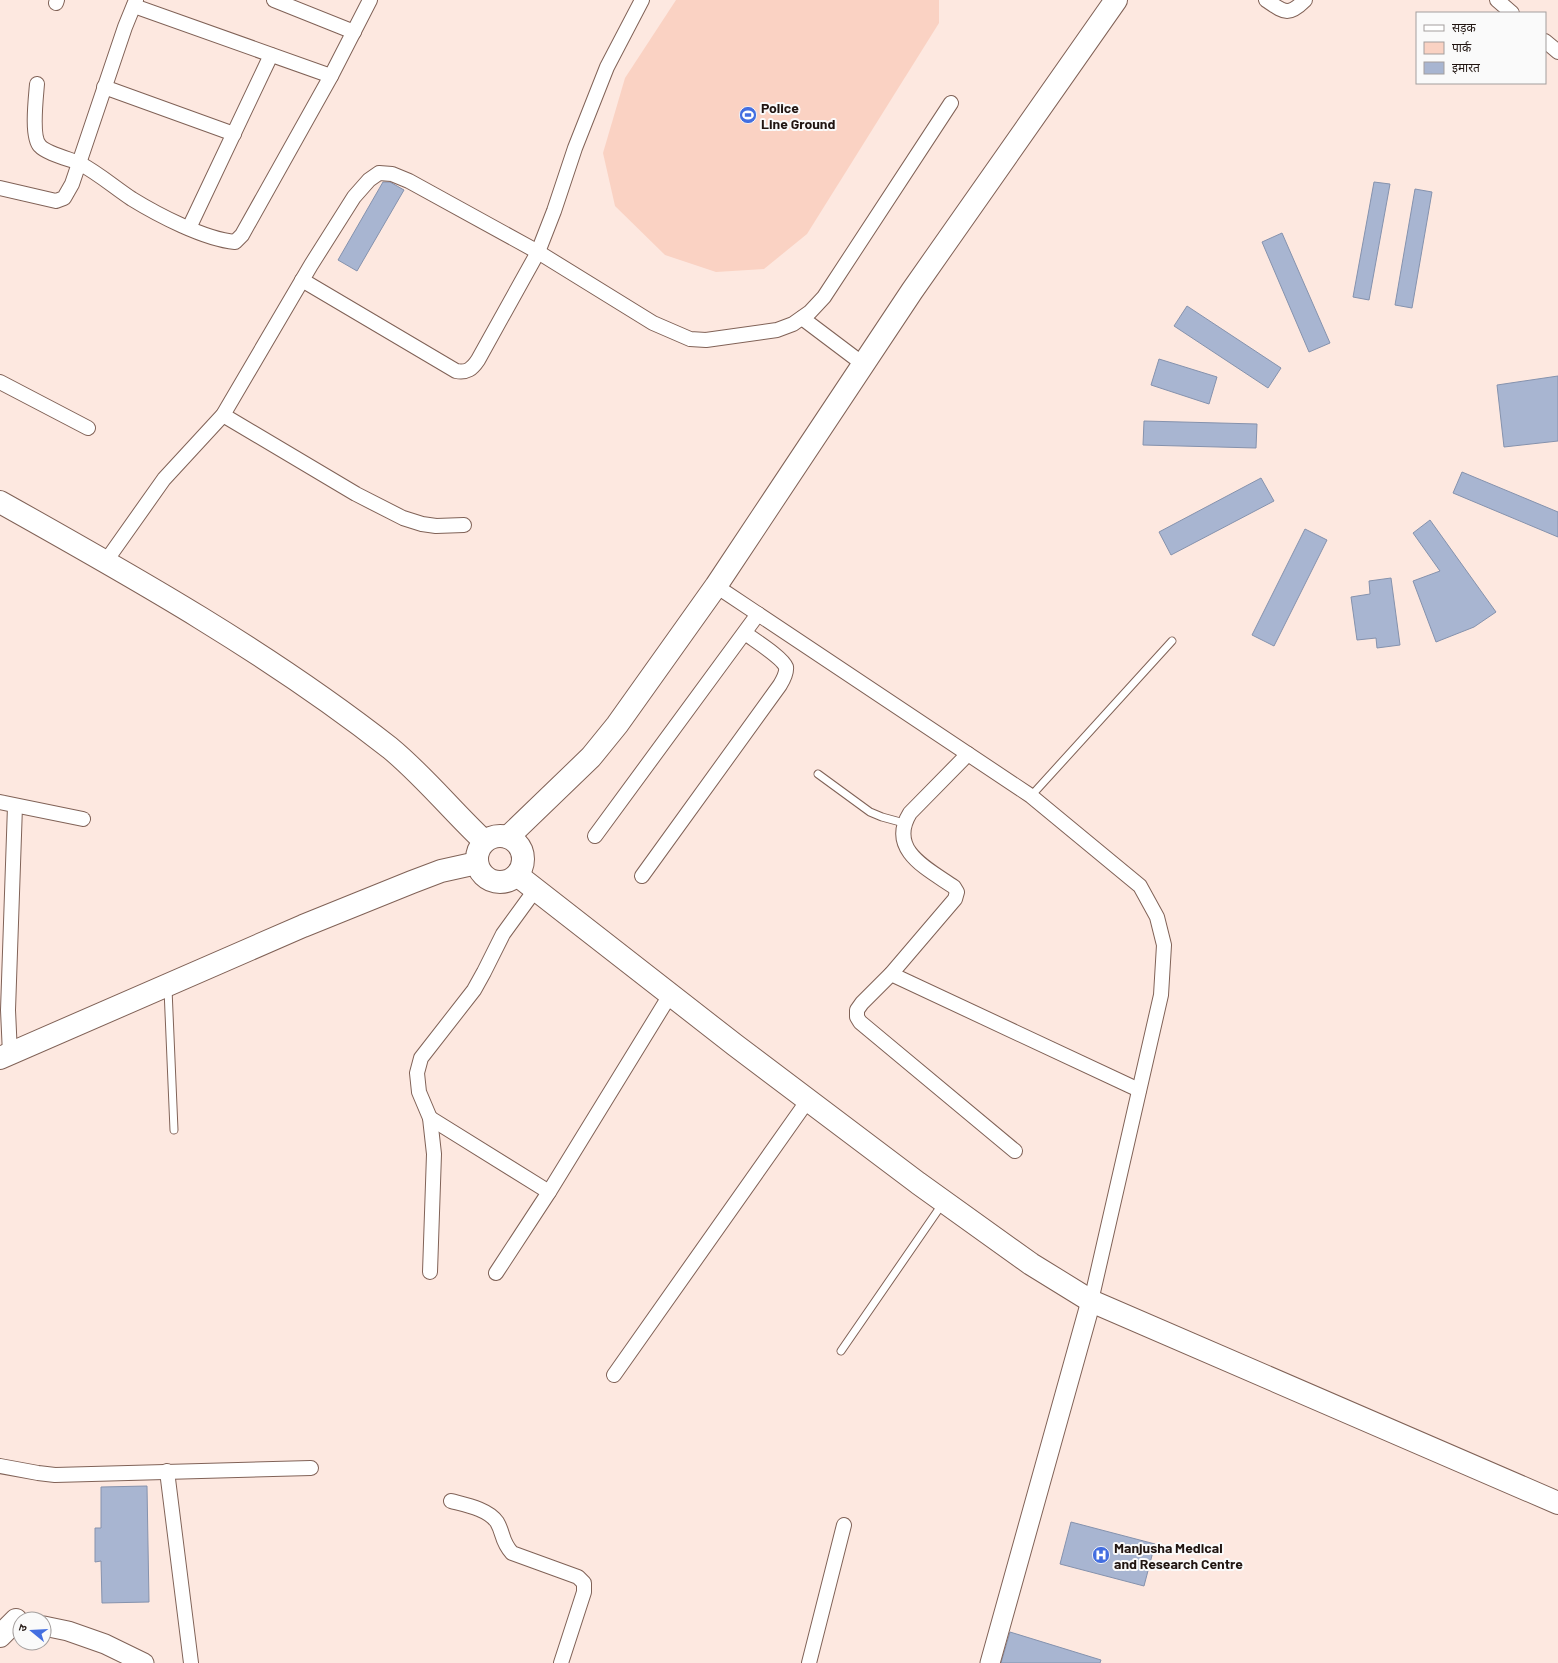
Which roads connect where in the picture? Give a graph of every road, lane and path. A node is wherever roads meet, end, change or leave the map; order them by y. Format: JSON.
{"nodes":[{"id":1,"x":274,"y":0,"type":"edge"},
{"id":2,"x":370,"y":0,"type":"edge"},
{"id":3,"x":642,"y":0,"type":"edge"},
{"id":4,"x":1116,"y":0,"type":"edge"},
{"id":5,"x":1266,"y":0,"type":"edge"},
{"id":6,"x":1305,"y":0,"type":"edge"},
{"id":7,"x":1497,"y":0,"type":"edge"},
{"id":8,"x":135,"y":3,"type":"edge"},
{"id":9,"x":1511,"y":12,"type":"edge"},
{"id":10,"x":354,"y":32,"type":"junction"},
{"id":11,"x":1546,"y":42,"type":"edge"},
{"id":12,"x":1558,"y":52,"type":"edge"},
{"id":13,"x":271,"y":56,"type":"junction"},
{"id":14,"x":331,"y":76,"type":"junction"},
{"id":15,"x":37,"y":84,"type":"dead end"},
{"id":16,"x":104,"y":87,"type":"junction"},
{"id":17,"x":951,"y":103,"type":"dead end"},
{"id":18,"x":234,"y":134,"type":"junction"},
{"id":19,"x":79,"y":164,"type":"junction"},
{"id":20,"x":0,"y":188,"type":"edge"},
{"id":21,"x":189,"y":228,"type":"junction"},
{"id":22,"x":538,"y":252,"type":"junction"},
{"id":23,"x":302,"y":280,"type":"junction"},
{"id":24,"x":802,"y":318,"type":"junction"},
{"id":25,"x":863,"y":364,"type":"junction"},
{"id":26,"x":0,"y":382,"type":"edge"},
{"id":27,"x":223,"y":415,"type":"junction"},
{"id":28,"x":88,"y":428,"type":"dead end"},
{"id":29,"x":0,"y":502,"type":"edge"},
{"id":30,"x":464,"y":525,"type":"dead end"},
{"id":31,"x":106,"y":561,"type":"junction"},
{"id":32,"x":716,"y":586,"type":"junction"},
{"id":33,"x":758,"y":614,"type":"junction"},
{"id":34,"x":745,"y":632,"type":"junction"},
{"id":35,"x":1172,"y":641,"type":"dead end"},
{"id":36,"x":968,"y":754,"type":"junction"},
{"id":37,"x":818,"y":774,"type":"dead end"},
{"id":38,"x":1031,"y":796,"type":"junction"},
{"id":39,"x":0,"y":802,"type":"edge"},
{"id":40,"x":15,"y":806,"type":"junction"},
{"id":41,"x":83,"y":819,"type":"dead end"},
{"id":42,"x":904,"y":823,"type":"junction"},
{"id":43,"x":594,"y":836,"type":"dead end"},
{"id":44,"x":508,"y":837,"type":"junction"},
{"id":45,"x":484,"y":841,"type":"junction"},
{"id":46,"x":477,"y":863,"type":"junction"},
{"id":47,"x":516,"y":875,"type":"junction"},
{"id":48,"x":642,"y":876,"type":"dead end"},
{"id":49,"x":535,"y":890,"type":"junction"},
{"id":50,"x":891,"y":974,"type":"junction"},
{"id":51,"x":168,"y":985,"type":"junction"},
{"id":52,"x":670,"y":995,"type":"junction"},
{"id":53,"x":5,"y":1056,"type":"edge"},
{"id":54,"x":1139,"y":1090,"type":"junction"},
{"id":55,"x":808,"y":1100,"type":"junction"},
{"id":56,"x":430,"y":1118,"type":"junction"},
{"id":57,"x":174,"y":1130,"type":"dead end"},
{"id":58,"x":1015,"y":1151,"type":"dead end"},
{"id":59,"x":549,"y":1192,"type":"junction"},
{"id":60,"x":944,"y":1202,"type":"junction"},
{"id":61,"x":430,"y":1272,"type":"dead end"},
{"id":62,"x":496,"y":1273,"type":"dead end"},
{"id":63,"x":1091,"y":1301,"type":"junction"},
{"id":64,"x":841,"y":1351,"type":"dead end"},
{"id":65,"x":614,"y":1375,"type":"dead end"},
{"id":66,"x":0,"y":1466,"type":"edge"},
{"id":67,"x":311,"y":1468,"type":"dead end"},
{"id":68,"x":167,"y":1471,"type":"junction"},
{"id":69,"x":451,"y":1501,"type":"dead end"},
{"id":70,"x":1558,"y":1503,"type":"edge"},
{"id":71,"x":844,"y":1525,"type":"dead end"},
{"id":72,"x":12,"y":1619,"type":"edge"},
{"id":73,"x":52,"y":1628,"type":"edge"},
{"id":74,"x":0,"y":1636,"type":"edge"},
{"id":75,"x":559,"y":1662,"type":"edge"},
{"id":76,"x":144,"y":1663,"type":"edge"},
{"id":77,"x":191,"y":1663,"type":"edge"},
{"id":78,"x":809,"y":1663,"type":"edge"},
{"id":79,"x":990,"y":1663,"type":"edge"}],
"edges":[{"from":1,"to":10,"type":"street"},
{"from":2,"to":10,"type":"street"},
{"from":3,"to":22,"type":"street"},
{"from":4,"to":25,"type":"main road"},
{"from":5,"to":6,"type":"street"},
{"from":7,"to":9,"type":"street"},
{"from":8,"to":13,"type":"street"},
{"from":8,"to":16,"type":"street"},
{"from":10,"to":14,"type":"street"},
{"from":11,"to":12,"type":"street"},
{"from":13,"to":14,"type":"street"},
{"from":13,"to":18,"type":"street"},
{"from":14,"to":21,"type":"street"},
{"from":15,"to":19,"type":"street"},
{"from":16,"to":18,"type":"street"},
{"from":16,"to":19,"type":"street"},
{"from":17,"to":24,"type":"street"},
{"from":18,"to":21,"type":"street"},
{"from":19,"to":20,"type":"street"},
{"from":19,"to":21,"type":"street"},
{"from":22,"to":23,"type":"street"},
{"from":22,"to":23,"type":"street"},
{"from":22,"to":24,"type":"street"},
{"from":23,"to":27,"type":"street"},
{"from":24,"to":25,"type":"street"},
{"from":25,"to":32,"type":"main road"},
{"from":26,"to":28,"type":"street"},
{"from":27,"to":30,"type":"street"},
{"from":27,"to":31,"type":"street"},
{"from":29,"to":31,"type":"main road"},
{"from":31,"to":45,"type":"main road"},
{"from":32,"to":33,"type":"street"},
{"from":32,"to":44,"type":"main road"},
{"from":33,"to":34,"type":"street"},
{"from":33,"to":36,"type":"street"},
{"from":34,"to":43,"type":"street"},
{"from":34,"to":48,"type":"street"},
{"from":35,"to":38,"type":"lane"},
{"from":36,"to":38,"type":"street"},
{"from":36,"to":42,"type":"street"},
{"from":37,"to":42,"type":"lane"},
{"from":38,"to":54,"type":"street"},
{"from":39,"to":40,"type":"street"},
{"from":40,"to":41,"type":"street"},
{"from":40,"to":53,"type":"street"},
{"from":42,"to":50,"type":"street"},
{"from":44,"to":45,"type":"main road"},
{"from":44,"to":47,"type":"main road"},
{"from":45,"to":46,"type":"main road"},
{"from":46,"to":47,"type":"main road"},
{"from":46,"to":51,"type":"main road"},
{"from":47,"to":49,"type":"main road"},
{"from":49,"to":52,"type":"main road"},
{"from":49,"to":56,"type":"street"},
{"from":50,"to":54,"type":"street"},
{"from":50,"to":58,"type":"street"},
{"from":51,"to":53,"type":"main road"},
{"from":51,"to":57,"type":"lane"},
{"from":52,"to":55,"type":"main road"},
{"from":52,"to":59,"type":"street"},
{"from":54,"to":63,"type":"street"},
{"from":55,"to":60,"type":"main road"},
{"from":55,"to":65,"type":"street"},
{"from":56,"to":59,"type":"street"},
{"from":56,"to":61,"type":"street"},
{"from":59,"to":62,"type":"street"},
{"from":60,"to":63,"type":"main road"},
{"from":60,"to":64,"type":"lane"},
{"from":63,"to":70,"type":"main road"},
{"from":63,"to":79,"type":"street"},
{"from":66,"to":68,"type":"street"},
{"from":67,"to":68,"type":"street"},
{"from":68,"to":77,"type":"street"},
{"from":69,"to":75,"type":"street"},
{"from":71,"to":78,"type":"street"},
{"from":72,"to":74,"type":"main road"},
{"from":73,"to":76,"type":"street"}]}
